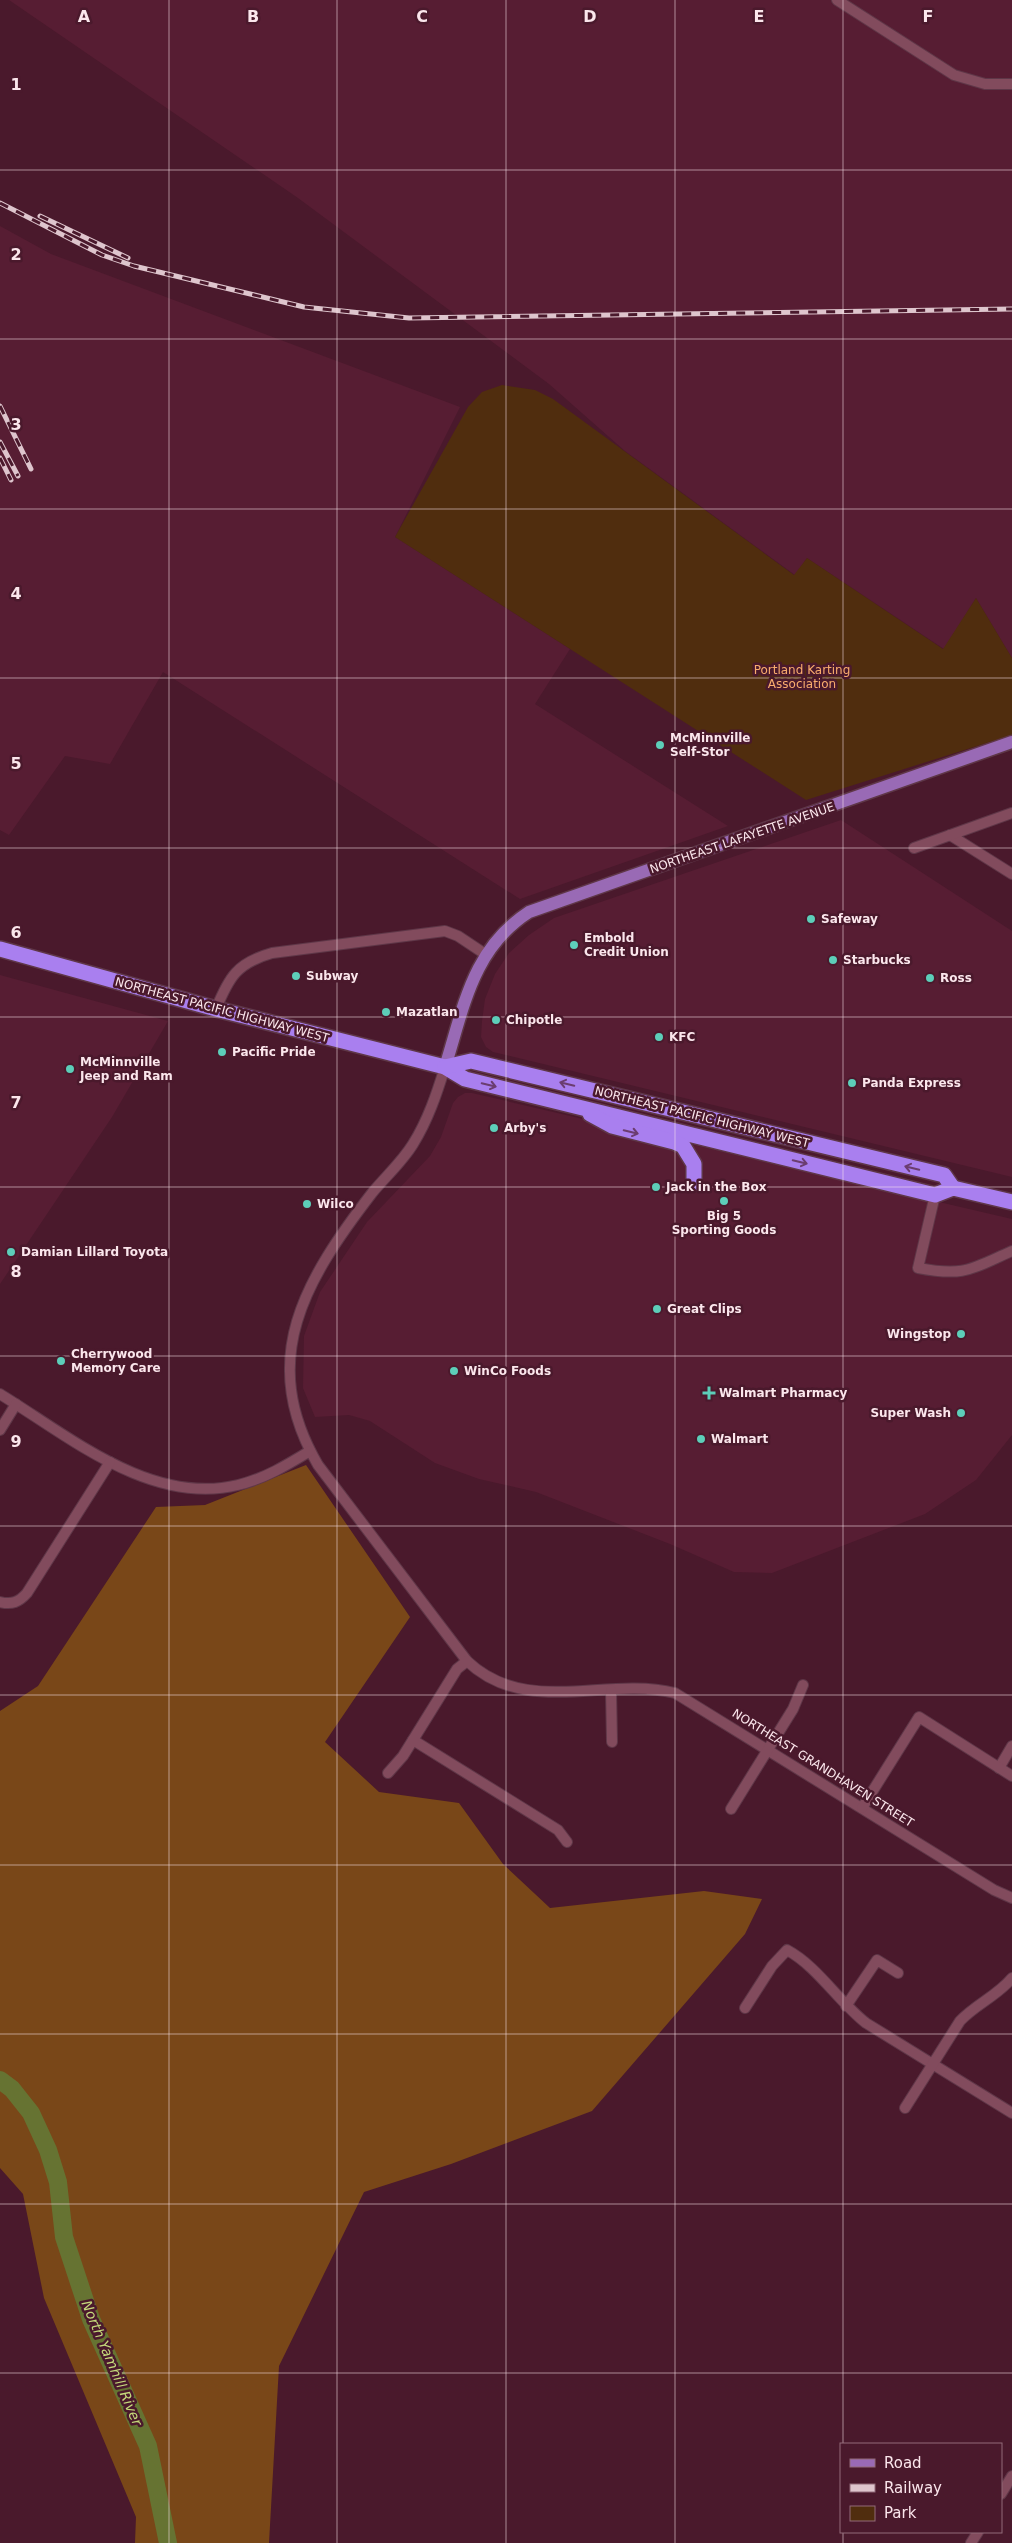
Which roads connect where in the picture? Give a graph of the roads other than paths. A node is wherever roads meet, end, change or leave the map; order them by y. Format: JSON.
{"nodes":[{"id":1,"x":837,"y":0,"type":"edge"},
{"id":2,"x":1012,"y":84,"type":"edge"},
{"id":3,"x":1012,"y":742,"type":"edge"},
{"id":4,"x":1012,"y":813,"type":"edge"},
{"id":5,"x":950,"y":835,"type":"junction"},
{"id":6,"x":914,"y":848,"type":"dead end"},
{"id":7,"x":1012,"y":874,"type":"edge"},
{"id":8,"x":0,"y":949,"type":"edge"},
{"id":9,"x":486,"y":954,"type":"junction"},
{"id":10,"x":216,"y":1009,"type":"junction"},
{"id":11,"x":445,"y":1067,"type":"junction"},
{"id":12,"x":571,"y":1104,"type":"junction"},
{"id":13,"x":595,"y":1110,"type":"junction"},
{"id":14,"x":720,"y":1121,"type":"junction"},
{"id":15,"x":804,"y":1142,"type":"junction"},
{"id":16,"x":722,"y":1144,"type":"junction"},
{"id":17,"x":694,"y":1183,"type":"dead end"},
{"id":18,"x":953,"y":1188,"type":"junction"},
{"id":19,"x":935,"y":1194,"type":"junction"},
{"id":20,"x":1012,"y":1202,"type":"edge"},
{"id":21,"x":1012,"y":1251,"type":"edge"},
{"id":22,"x":0,"y":1394,"type":"edge"},
{"id":23,"x":16,"y":1404,"type":"junction"},
{"id":24,"x":0,"y":1430,"type":"edge"},
{"id":25,"x":310,"y":1451,"type":"junction"},
{"id":26,"x":110,"y":1462,"type":"junction"},
{"id":27,"x":0,"y":1602,"type":"edge"},
{"id":28,"x":467,"y":1661,"type":"junction"},
{"id":29,"x":803,"y":1685,"type":"dead end"},
{"id":30,"x":611,"y":1690,"type":"junction"},
{"id":31,"x":413,"y":1740,"type":"junction"},
{"id":32,"x":612,"y":1742,"type":"dead end"},
{"id":33,"x":1012,"y":1746,"type":"edge"},
{"id":34,"x":768,"y":1750,"type":"junction"},
{"id":35,"x":999,"y":1768,"type":"junction"},
{"id":36,"x":388,"y":1773,"type":"dead end"},
{"id":37,"x":1012,"y":1776,"type":"edge"},
{"id":38,"x":862,"y":1808,"type":"junction"},
{"id":39,"x":731,"y":1810,"type":"dead end"},
{"id":40,"x":567,"y":1842,"type":"dead end"},
{"id":41,"x":1012,"y":1898,"type":"edge"},
{"id":42,"x":898,"y":1973,"type":"dead end"},
{"id":43,"x":1012,"y":1978,"type":"edge"},
{"id":44,"x":846,"y":2006,"type":"junction"},
{"id":45,"x":745,"y":2008,"type":"dead end"},
{"id":46,"x":932,"y":2064,"type":"junction"},
{"id":47,"x":905,"y":2108,"type":"dead end"},
{"id":48,"x":1012,"y":2113,"type":"edge"},
{"id":49,"x":1012,"y":2476,"type":"edge"},
{"id":50,"x":1002,"y":2492,"type":"edge"}],
"edges":[{"from":1,"to":2,"type":"street"},
{"from":3,"to":9,"type":"main road","name":"NORTHEAST LAFAYETTE AVENUE"},
{"from":4,"to":5,"type":"street"},
{"from":5,"to":6,"type":"street"},
{"from":5,"to":7,"type":"street"},
{"from":8,"to":10,"type":"highway","name":"NORTHEAST PACIFIC HIGHWAY WEST"},
{"from":9,"to":10,"type":"street"},
{"from":9,"to":11,"type":"main road","name":"NORTHEAST LAFAYETTE AVENUE"},
{"from":10,"to":11,"type":"highway","name":"NORTHEAST PACIFIC HIGHWAY WEST"},
{"from":11,"to":12,"type":"highway","name":"NORTHEAST PACIFIC HIGHWAY WEST","one_way":true},
{"from":14,"to":11,"type":"highway","name":"NORTHEAST PACIFIC HIGHWAY WEST","one_way":true},
{"from":11,"to":25,"type":"street","name":"NORTHEAST GRANDHAVEN STREET"},
{"from":12,"to":13,"type":"highway","name":"NORTHEAST PACIFIC HIGHWAY WEST"},
{"from":12,"to":17,"type":"highway","one_way":true},
{"from":13,"to":14,"type":"highway"},
{"from":13,"to":16,"type":"highway","name":"NORTHEAST PACIFIC HIGHWAY WEST"},
{"from":14,"to":15,"type":"highway","name":"NORTHEAST PACIFIC HIGHWAY WEST"},
{"from":15,"to":16,"type":"highway"},
{"from":18,"to":15,"type":"highway","name":"NORTHEAST PACIFIC HIGHWAY WEST","one_way":true},
{"from":16,"to":19,"type":"highway","name":"NORTHEAST PACIFIC HIGHWAY WEST","one_way":true},
{"from":18,"to":19,"type":"highway"},
{"from":18,"to":20,"type":"highway","name":"NORTHEAST PACIFIC HIGHWAY WEST"},
{"from":19,"to":21,"type":"street"},
{"from":22,"to":23,"type":"street"},
{"from":23,"to":24,"type":"street"},
{"from":23,"to":26,"type":"street"},
{"from":25,"to":26,"type":"street"},
{"from":25,"to":28,"type":"street","name":"NORTHEAST GRANDHAVEN STREET"},
{"from":26,"to":27,"type":"street"},
{"from":28,"to":30,"type":"street","name":"NORTHEAST GRANDHAVEN STREET"},
{"from":28,"to":31,"type":"street"},
{"from":29,"to":34,"type":"street"},
{"from":30,"to":32,"type":"street"},
{"from":30,"to":34,"type":"street","name":"NORTHEAST GRANDHAVEN STREET"},
{"from":31,"to":36,"type":"street"},
{"from":31,"to":40,"type":"street"},
{"from":33,"to":35,"type":"street"},
{"from":34,"to":38,"type":"street","name":"NORTHEAST GRANDHAVEN STREET"},
{"from":34,"to":39,"type":"street"},
{"from":35,"to":37,"type":"street"},
{"from":35,"to":38,"type":"street"},
{"from":38,"to":41,"type":"street","name":"NORTHEAST GRANDHAVEN STREET"},
{"from":42,"to":44,"type":"street"},
{"from":43,"to":46,"type":"street"},
{"from":44,"to":45,"type":"street"},
{"from":44,"to":46,"type":"street"},
{"from":46,"to":47,"type":"street"},
{"from":46,"to":48,"type":"street"},
{"from":49,"to":50,"type":"street"}]}
